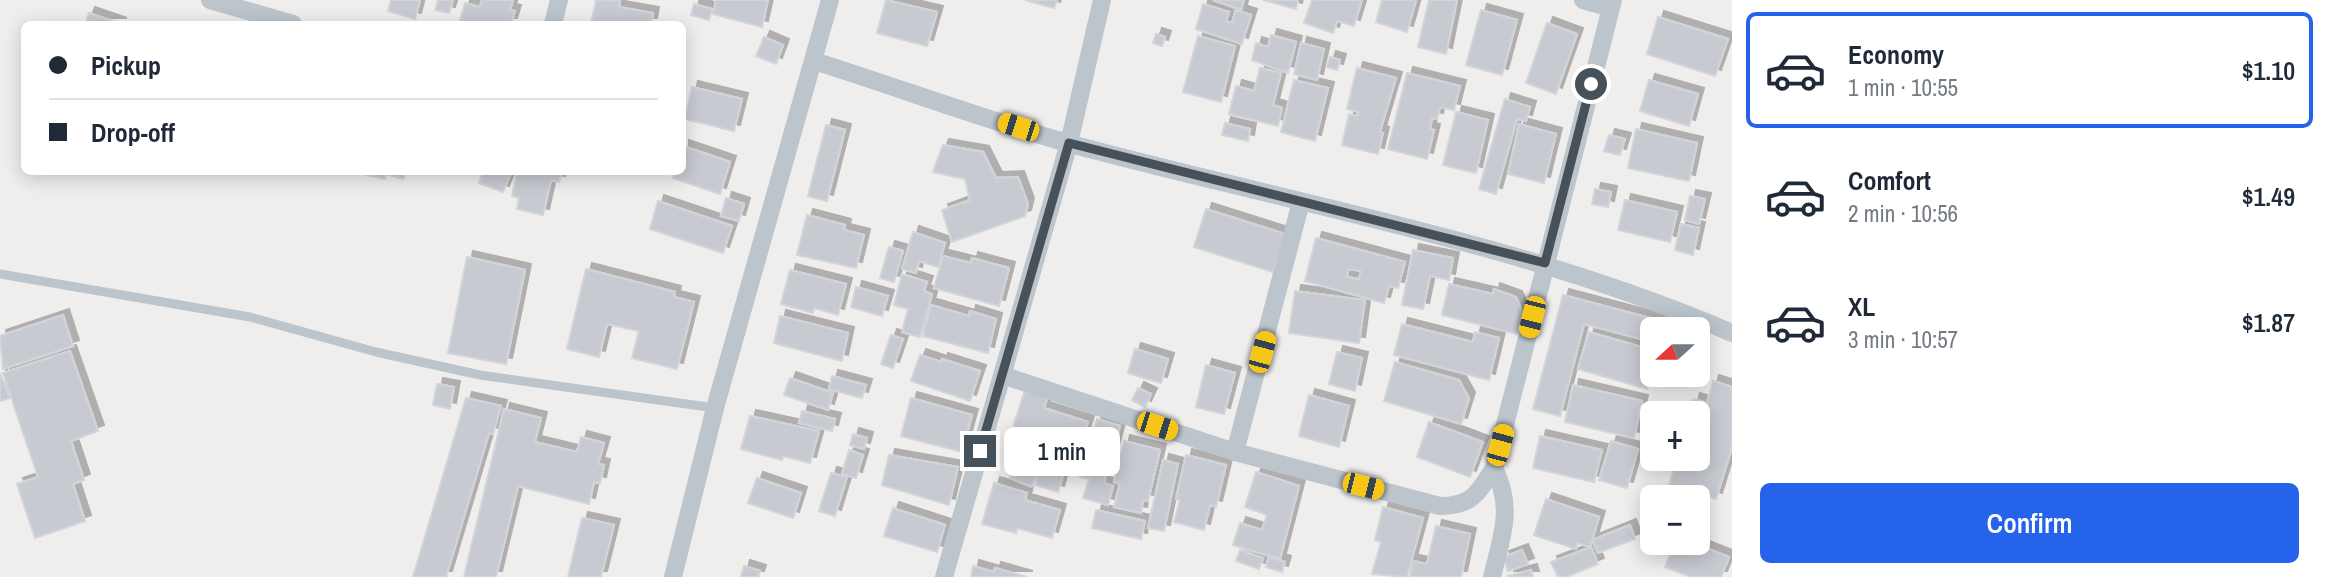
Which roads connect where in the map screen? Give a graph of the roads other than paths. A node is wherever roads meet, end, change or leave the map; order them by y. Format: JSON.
{"nodes":[{"id":1,"x":210,"y":0,"type":"edge"},
{"id":2,"x":559,"y":0,"type":"edge"},
{"id":3,"x":830,"y":0,"type":"edge"},
{"id":4,"x":1102,"y":0,"type":"edge"},
{"id":5,"x":1583,"y":0,"type":"edge"},
{"id":6,"x":1612,"y":4,"type":"edge"},
{"id":7,"x":283,"y":21,"type":"edge"},
{"id":8,"x":554,"y":21,"type":"edge"},
{"id":9,"x":814,"y":61,"type":"junction"},
{"id":10,"x":1069,"y":143,"type":"junction"},
{"id":11,"x":1301,"y":202,"type":"junction"},
{"id":12,"x":1545,"y":263,"type":"junction"},
{"id":13,"x":0,"y":274,"type":"edge"},
{"id":14,"x":1732,"y":333,"type":"edge"},
{"id":15,"x":1002,"y":375,"type":"junction"},
{"id":16,"x":715,"y":408,"type":"junction"},
{"id":17,"x":1235,"y":452,"type":"junction"},
{"id":18,"x":1494,"y":468,"type":"junction"},
{"id":19,"x":673,"y":577,"type":"edge"},
{"id":20,"x":944,"y":577,"type":"edge"},
{"id":21,"x":1492,"y":577,"type":"edge"}],
"edges":[{"from":1,"to":7,"type":"street"},
{"from":2,"to":8,"type":"street"},
{"from":3,"to":9,"type":"street"},
{"from":4,"to":10,"type":"street"},
{"from":5,"to":6,"type":"street"},
{"from":6,"to":12,"type":"street"},
{"from":9,"to":10,"type":"street"},
{"from":9,"to":16,"type":"street"},
{"from":10,"to":11,"type":"street"},
{"from":10,"to":15,"type":"street"},
{"from":11,"to":12,"type":"street"},
{"from":11,"to":17,"type":"street"},
{"from":12,"to":14,"type":"street"},
{"from":12,"to":18,"type":"street"},
{"from":13,"to":16,"type":"lane"},
{"from":15,"to":17,"type":"street"},
{"from":15,"to":20,"type":"street"},
{"from":16,"to":19,"type":"street"},
{"from":17,"to":18,"type":"street"},
{"from":18,"to":21,"type":"street"}]}
